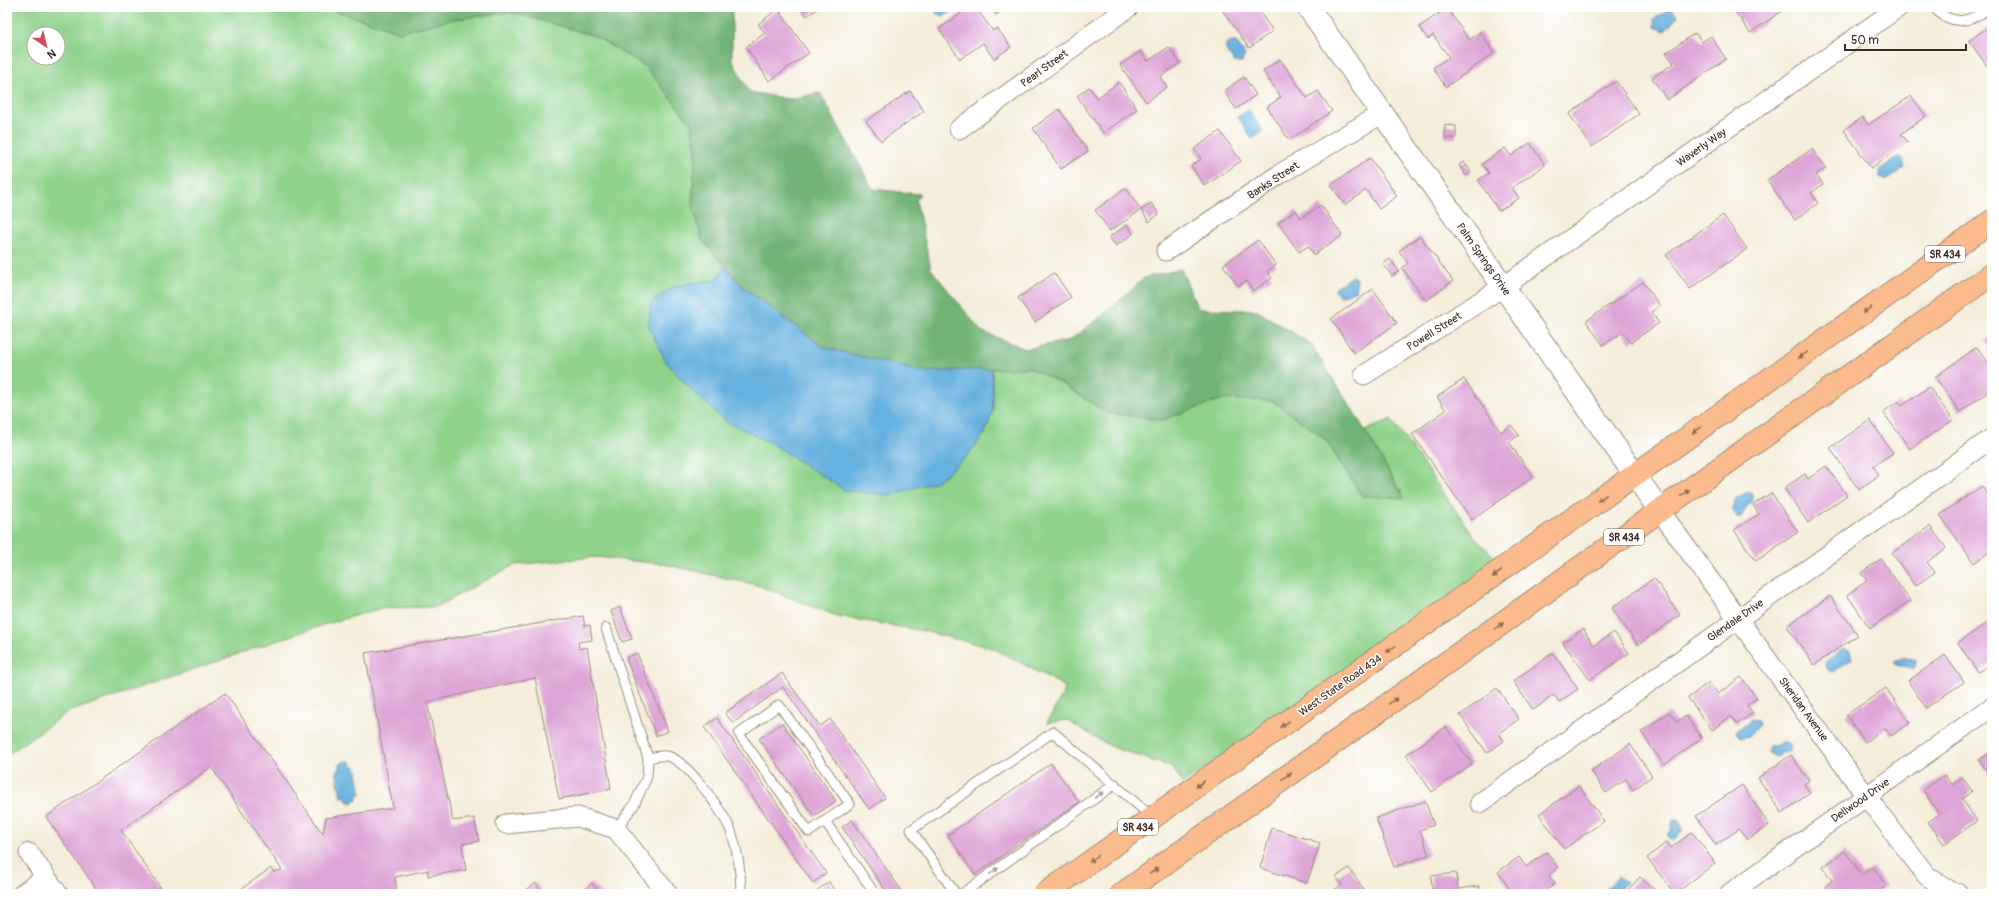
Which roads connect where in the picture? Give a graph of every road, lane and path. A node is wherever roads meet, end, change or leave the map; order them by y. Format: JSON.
{"nodes":[{"id":1,"x":1128,"y":7,"type":"edge"},
{"id":2,"x":1308,"y":7,"type":"edge"},
{"id":3,"x":1899,"y":7,"type":"edge"},
{"id":4,"x":1933,"y":7,"type":"edge"},
{"id":5,"x":1991,"y":7,"type":"edge"},
{"id":6,"x":1383,"y":113,"type":"junction"},
{"id":7,"x":960,"y":129,"type":"dead end"},
{"id":8,"x":1992,"y":221,"type":"edge"},
{"id":9,"x":1166,"y":252,"type":"dead end"},
{"id":10,"x":1992,"y":274,"type":"edge"},
{"id":11,"x":1503,"y":287,"type":"junction"},
{"id":12,"x":1364,"y":375,"type":"dead end"},
{"id":13,"x":1992,"y":438,"type":"edge"},
{"id":14,"x":1634,"y":475,"type":"junction"},
{"id":15,"x":1660,"y":512,"type":"junction"},
{"id":16,"x":1738,"y":618,"type":"junction"},
{"id":17,"x":606,"y":628,"type":"dead end"},
{"id":18,"x":1992,"y":707,"type":"edge"},
{"id":19,"x":648,"y":758,"type":"junction"},
{"id":20,"x":1115,"y":784,"type":"junction"},
{"id":21,"x":1866,"y":796,"type":"junction"},
{"id":22,"x":1480,"y":803,"type":"dead end"},
{"id":23,"x":1152,"y":817,"type":"junction"},
{"id":24,"x":825,"y":821,"type":"junction"},
{"id":25,"x":506,"y":824,"type":"dead end"},
{"id":26,"x":616,"y":829,"type":"junction"},
{"id":27,"x":29,"y":853,"type":"dead end"},
{"id":28,"x":46,"y":877,"type":"junction"},
{"id":29,"x":22,"y":894,"type":"edge"},
{"id":30,"x":58,"y":894,"type":"edge"},
{"id":31,"x":668,"y":894,"type":"edge"},
{"id":32,"x":741,"y":894,"type":"edge"},
{"id":33,"x":875,"y":894,"type":"edge"},
{"id":34,"x":956,"y":894,"type":"edge"},
{"id":35,"x":962,"y":894,"type":"edge"},
{"id":36,"x":1045,"y":894,"type":"edge"},
{"id":37,"x":1122,"y":894,"type":"edge"},
{"id":38,"x":1729,"y":894,"type":"edge"},
{"id":39,"x":1959,"y":894,"type":"edge"}],
"edges":[{"from":1,"to":7,"type":"street","name":"Pearl Street"},
{"from":2,"to":6,"type":"street","name":"Palm Springs Drive"},
{"from":3,"to":11,"type":"street","name":"Waverly Way"},
{"from":4,"to":5,"type":"lane"},
{"from":6,"to":9,"type":"street","name":"Banks Street"},
{"from":6,"to":11,"type":"street","name":"Palm Springs Drive"},
{"from":8,"to":14,"type":"main road","number":"SR 434","one_way":true},
{"from":15,"to":10,"type":"main road","number":"SR 434","one_way":true},
{"from":11,"to":12,"type":"street","name":"Powell Street"},
{"from":11,"to":14,"type":"street","name":"Palm Springs Drive"},
{"from":13,"to":16,"type":"street","name":"Glendale Drive"},
{"from":14,"to":15,"type":"street","name":"Palm Springs Drive"},
{"from":14,"to":23,"type":"main road","name":"West State Road 434","number":"SR 434","one_way":true},
{"from":15,"to":16,"type":"street","name":"Sheridan Avenue"},
{"from":37,"to":15,"type":"main road","number":"SR 434","one_way":true},
{"from":16,"to":21,"type":"street","name":"Sheridan Avenue"},
{"from":16,"to":22,"type":"street","name":"Glendale Drive"},
{"from":17,"to":19,"type":"lane"},
{"from":18,"to":21,"type":"street","name":"Dellwood Drive"},
{"from":19,"to":26,"type":"lane"},
{"from":19,"to":32,"type":"lane"},
{"from":20,"to":23,"type":"lane"},
{"from":20,"to":34,"type":"lane"},
{"from":35,"to":20,"type":"lane","one_way":true},
{"from":21,"to":38,"type":"street","name":"Dellwood Drive"},
{"from":21,"to":39,"type":"street","name":"Sheridan Avenue"},
{"from":23,"to":36,"type":"main road","name":"West State Road 434","number":"SR 434","one_way":true},
{"from":24,"to":24,"type":"lane"},
{"from":24,"to":33,"type":"lane"},
{"from":25,"to":26,"type":"street"},
{"from":26,"to":31,"type":"street"},
{"from":27,"to":28,"type":"street"},
{"from":28,"to":29,"type":"street"},
{"from":28,"to":30,"type":"street"}]}
